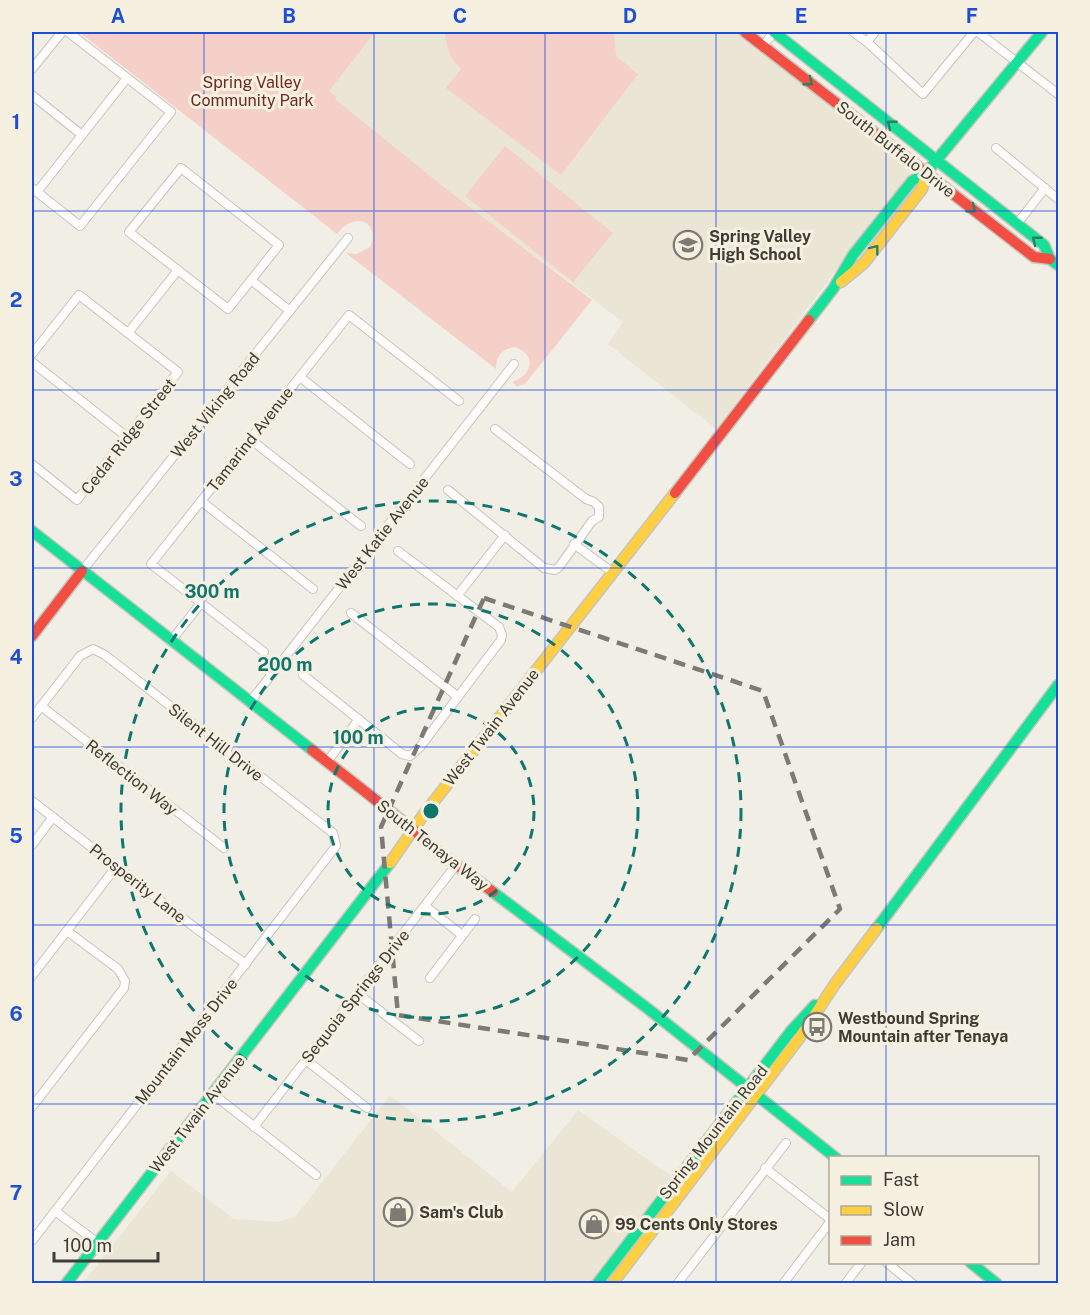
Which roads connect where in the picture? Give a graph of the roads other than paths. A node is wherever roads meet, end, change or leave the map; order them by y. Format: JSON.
{"nodes":[{"id":1,"x":62,"y":32,"type":"edge"},
{"id":2,"x":68,"y":32,"type":"edge"},
{"id":3,"x":745,"y":32,"type":"edge"},
{"id":4,"x":774,"y":32,"type":"edge"},
{"id":5,"x":853,"y":32,"type":"edge"},
{"id":6,"x":875,"y":32,"type":"edge"},
{"id":7,"x":976,"y":32,"type":"edge"},
{"id":8,"x":1042,"y":32,"type":"edge"},
{"id":9,"x":867,"y":42,"type":"junction"},
{"id":10,"x":763,"y":46,"type":"junction"},
{"id":11,"x":1018,"y":61,"type":"junction"},
{"id":12,"x":32,"y":69,"type":"edge"},
{"id":13,"x":127,"y":78,"type":"junction"},
{"id":14,"x":1059,"y":94,"type":"edge"},
{"id":15,"x":32,"y":95,"type":"edge"},
{"id":16,"x":82,"y":135,"type":"junction"},
{"id":17,"x":996,"y":148,"type":"dead end"},
{"id":18,"x":937,"y":160,"type":"junction"},
{"id":19,"x":926,"y":173,"type":"junction"},
{"id":20,"x":1045,"y":188,"type":"junction"},
{"id":21,"x":34,"y":190,"type":"edge"},
{"id":22,"x":1059,"y":199,"type":"edge"},
{"id":23,"x":1017,"y":224,"type":"junction"},
{"id":24,"x":348,"y":238,"type":"dead end"},
{"id":25,"x":1054,"y":262,"type":"edge"},
{"id":26,"x":178,"y":270,"type":"junction"},
{"id":27,"x":251,"y":280,"type":"junction"},
{"id":28,"x":290,"y":311,"type":"junction"},
{"id":29,"x":129,"y":333,"type":"junction"},
{"id":30,"x":32,"y":354,"type":"edge"},
{"id":31,"x":32,"y":362,"type":"edge"},
{"id":32,"x":514,"y":364,"type":"dead end"},
{"id":33,"x":300,"y":377,"type":"junction"},
{"id":34,"x":459,"y":401,"type":"dead end"},
{"id":35,"x":495,"y":429,"type":"dead end"},
{"id":36,"x":127,"y":437,"type":"junction"},
{"id":37,"x":250,"y":439,"type":"junction"},
{"id":38,"x":32,"y":464,"type":"edge"},
{"id":39,"x":410,"y":464,"type":"dead end"},
{"id":40,"x":448,"y":490,"type":"dead end"},
{"id":41,"x":201,"y":501,"type":"junction"},
{"id":42,"x":361,"y":526,"type":"dead end"},
{"id":43,"x":32,"y":531,"type":"edge"},
{"id":44,"x":505,"y":535,"type":"junction"},
{"id":45,"x":574,"y":544,"type":"junction"},
{"id":46,"x":398,"y":551,"type":"dead end"},
{"id":47,"x":82,"y":571,"type":"junction"},
{"id":48,"x":612,"y":572,"type":"junction"},
{"id":49,"x":313,"y":589,"type":"dead end"},
{"id":50,"x":457,"y":596,"type":"junction"},
{"id":51,"x":201,"y":603,"type":"junction"},
{"id":52,"x":351,"y":613,"type":"dead end"},
{"id":53,"x":32,"y":636,"type":"edge"},
{"id":54,"x":171,"y":641,"type":"junction"},
{"id":55,"x":264,"y":652,"type":"dead end"},
{"id":56,"x":303,"y":675,"type":"dead end"},
{"id":57,"x":1059,"y":685,"type":"edge"},
{"id":58,"x":457,"y":696,"type":"junction"},
{"id":59,"x":250,"y":702,"type":"junction"},
{"id":60,"x":41,"y":706,"type":"junction"},
{"id":61,"x":32,"y":718,"type":"edge"},
{"id":62,"x":360,"y":719,"type":"junction"},
{"id":63,"x":327,"y":762,"type":"junction"},
{"id":64,"x":32,"y":801,"type":"edge"},
{"id":65,"x":53,"y":818,"type":"junction"},
{"id":66,"x":414,"y":830,"type":"junction"},
{"id":67,"x":335,"y":840,"type":"joint"},
{"id":68,"x":32,"y":845,"type":"edge"},
{"id":69,"x":224,"y":848,"type":"dead end"},
{"id":70,"x":456,"y":865,"type":"junction"},
{"id":71,"x":116,"y":867,"type":"junction"},
{"id":72,"x":425,"y":906,"type":"junction"},
{"id":73,"x":475,"y":919,"type":"dead end"},
{"id":74,"x":67,"y":931,"type":"junction"},
{"id":75,"x":462,"y":935,"type":"junction"},
{"id":76,"x":246,"y":964,"type":"junction"},
{"id":77,"x":32,"y":976,"type":"edge"},
{"id":78,"x":430,"y":978,"type":"dead end"},
{"id":79,"x":835,"y":984,"type":"junction"},
{"id":80,"x":358,"y":994,"type":"junction"},
{"id":81,"x":419,"y":1041,"type":"dead end"},
{"id":82,"x":306,"y":1060,"type":"junction"},
{"id":83,"x":747,"y":1087,"type":"junction"},
{"id":84,"x":213,"y":1094,"type":"junction"},
{"id":85,"x":756,"y":1095,"type":"junction"},
{"id":86,"x":32,"y":1107,"type":"edge"},
{"id":87,"x":368,"y":1108,"type":"dead end"},
{"id":88,"x":254,"y":1127,"type":"junction"},
{"id":89,"x":786,"y":1143,"type":"dead end"},
{"id":90,"x":833,"y":1156,"type":"edge"},
{"id":91,"x":765,"y":1168,"type":"junction"},
{"id":92,"x":316,"y":1175,"type":"dead end"},
{"id":93,"x":55,"y":1211,"type":"junction"},
{"id":94,"x":829,"y":1218,"type":"edge"},
{"id":95,"x":829,"y":1223,"type":"edge"},
{"id":96,"x":32,"y":1241,"type":"edge"},
{"id":97,"x":98,"y":1243,"type":"junction"},
{"id":98,"x":861,"y":1264,"type":"edge"},
{"id":99,"x":887,"y":1264,"type":"edge"},
{"id":100,"x":971,"y":1264,"type":"edge"},
{"id":101,"x":681,"y":1282,"type":"edge"},
{"id":102,"x":601,"y":1283,"type":"edge"},
{"id":103,"x":66,"y":1284,"type":"edge"},
{"id":104,"x":612,"y":1284,"type":"edge"},
{"id":105,"x":783,"y":1284,"type":"edge"},
{"id":106,"x":845,"y":1284,"type":"edge"},
{"id":107,"x":913,"y":1284,"type":"edge"},
{"id":108,"x":997,"y":1284,"type":"edge"}],
"edges":[{"from":1,"to":12,"type":"street"},
{"from":2,"to":13,"type":"street"},
{"from":3,"to":10,"type":"street","name":"South Buffalo Drive"},
{"from":4,"to":10,"type":"street"},
{"from":18,"to":4,"type":"street","name":"South Buffalo Drive","one_way":true},
{"from":5,"to":9,"type":"street"},
{"from":6,"to":9,"type":"street"},
{"from":7,"to":9,"type":"street"},
{"from":7,"to":11,"type":"street"},
{"from":8,"to":11,"type":"street","name":"West Twain Avenue"},
{"from":10,"to":19,"type":"street","name":"South Buffalo Drive","one_way":true},
{"from":11,"to":14,"type":"street"},
{"from":11,"to":18,"type":"street","name":"West Twain Avenue"},
{"from":13,"to":16,"type":"street"},
{"from":13,"to":21,"type":"street"},
{"from":15,"to":16,"type":"street"},
{"from":16,"to":21,"type":"street"},
{"from":17,"to":20,"type":"street"},
{"from":18,"to":19,"type":"street","name":"West Twain Avenue"},
{"from":18,"to":23,"type":"street","name":"South Buffalo Drive"},
{"from":19,"to":25,"type":"street","name":"South Buffalo Drive","one_way":true},
{"from":19,"to":48,"type":"street","name":"West Twain Avenue"},
{"from":20,"to":22,"type":"street"},
{"from":20,"to":23,"type":"street"},
{"from":25,"to":23,"type":"street","name":"South Buffalo Drive","one_way":true},
{"from":24,"to":28,"type":"street","name":"West Viking Road"},
{"from":26,"to":27,"type":"street"},
{"from":26,"to":27,"type":"street"},
{"from":26,"to":29,"type":"street"},
{"from":27,"to":28,"type":"street"},
{"from":28,"to":47,"type":"street","name":"West Viking Road"},
{"from":29,"to":30,"type":"street"},
{"from":29,"to":36,"type":"street","name":"Cedar Ridge Street"},
{"from":31,"to":36,"type":"street"},
{"from":32,"to":59,"type":"street","name":"West Katie Avenue"},
{"from":33,"to":34,"type":"street","name":"Tamarind Avenue"},
{"from":33,"to":37,"type":"street","name":"Tamarind Avenue"},
{"from":33,"to":39,"type":"street"},
{"from":35,"to":45,"type":"street"},
{"from":36,"to":38,"type":"street","name":"Cedar Ridge Street"},
{"from":37,"to":41,"type":"street","name":"Tamarind Avenue"},
{"from":37,"to":42,"type":"street"},
{"from":40,"to":44,"type":"street"},
{"from":41,"to":49,"type":"street"},
{"from":41,"to":51,"type":"street","name":"Tamarind Avenue"},
{"from":43,"to":47,"type":"street","name":"South Tenaya Way"},
{"from":44,"to":45,"type":"street"},
{"from":44,"to":50,"type":"street"},
{"from":45,"to":48,"type":"street"},
{"from":46,"to":50,"type":"street"},
{"from":47,"to":53,"type":"street"},
{"from":47,"to":54,"type":"street","name":"South Tenaya Way"},
{"from":48,"to":66,"type":"street","name":"West Twain Avenue"},
{"from":50,"to":58,"type":"street"},
{"from":51,"to":54,"type":"street"},
{"from":51,"to":55,"type":"street"},
{"from":52,"to":58,"type":"street"},
{"from":54,"to":59,"type":"street","name":"South Tenaya Way"},
{"from":56,"to":62,"type":"street"},
{"from":57,"to":79,"type":"street","name":"Spring Mountain Road"},
{"from":58,"to":62,"type":"street"},
{"from":59,"to":63,"type":"street","name":"South Tenaya Way"},
{"from":60,"to":61,"type":"street"},
{"from":60,"to":67,"type":"street","name":"Silent Hill Drive"},
{"from":60,"to":69,"type":"street","name":"Reflection Way"},
{"from":62,"to":63,"type":"street"},
{"from":63,"to":66,"type":"street","name":"South Tenaya Way"},
{"from":64,"to":65,"type":"street","name":"Prosperity Lane"},
{"from":65,"to":68,"type":"street"},
{"from":65,"to":71,"type":"street","name":"Prosperity Lane"},
{"from":66,"to":70,"type":"street","name":"South Tenaya Way"},
{"from":66,"to":84,"type":"street","name":"West Twain Avenue"},
{"from":67,"to":76,"type":"street","name":"Mountain Moss Drive"},
{"from":70,"to":72,"type":"street","name":"Sequoia Springs Drive"},
{"from":70,"to":83,"type":"street","name":"South Tenaya Way"},
{"from":71,"to":74,"type":"street"},
{"from":71,"to":76,"type":"street","name":"Prosperity Lane"},
{"from":72,"to":75,"type":"street"},
{"from":72,"to":80,"type":"street","name":"Sequoia Springs Drive"},
{"from":73,"to":75,"type":"street"},
{"from":74,"to":77,"type":"street"},
{"from":74,"to":86,"type":"street"},
{"from":75,"to":78,"type":"street"},
{"from":76,"to":93,"type":"street","name":"Mountain Moss Drive"},
{"from":79,"to":83,"type":"street","name":"Spring Mountain Road"},
{"from":79,"to":85,"type":"street","name":"Spring Mountain Road"},
{"from":80,"to":81,"type":"street"},
{"from":80,"to":82,"type":"street","name":"Sequoia Springs Drive"},
{"from":82,"to":87,"type":"street"},
{"from":82,"to":88,"type":"street","name":"Sequoia Springs Drive"},
{"from":83,"to":85,"type":"street","name":"South Tenaya Way"},
{"from":83,"to":102,"type":"street","name":"Spring Mountain Road"},
{"from":84,"to":88,"type":"street"},
{"from":84,"to":97,"type":"street","name":"West Twain Avenue"},
{"from":85,"to":90,"type":"street","name":"South Tenaya Way"},
{"from":85,"to":104,"type":"street","name":"Spring Mountain Road"},
{"from":88,"to":92,"type":"street"},
{"from":89,"to":91,"type":"street"},
{"from":91,"to":94,"type":"street"},
{"from":91,"to":101,"type":"street"},
{"from":93,"to":96,"type":"street","name":"Mountain Moss Drive"},
{"from":93,"to":97,"type":"street"},
{"from":95,"to":105,"type":"street"},
{"from":97,"to":103,"type":"street","name":"West Twain Avenue"},
{"from":98,"to":106,"type":"street"},
{"from":99,"to":107,"type":"street"},
{"from":100,"to":108,"type":"street"}]}
